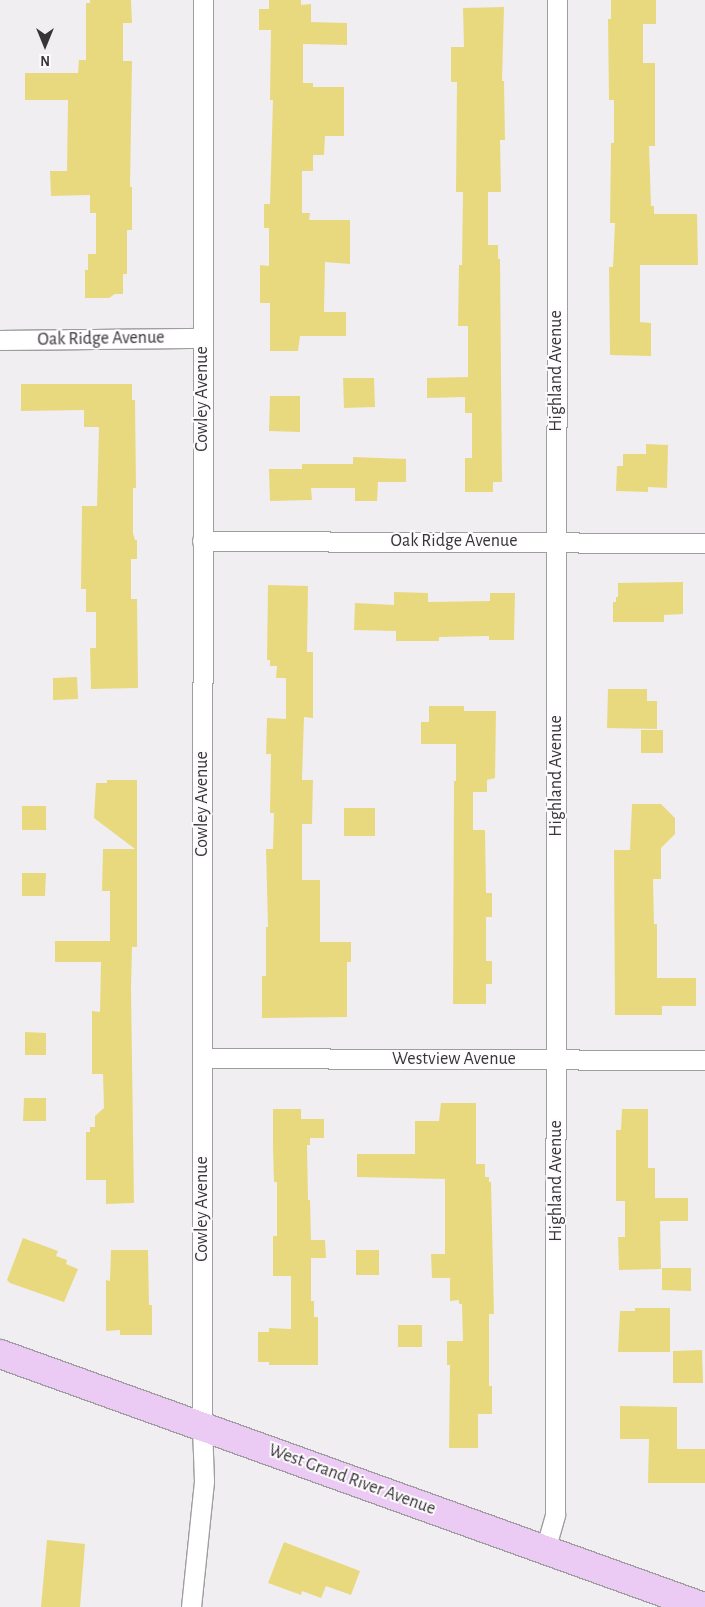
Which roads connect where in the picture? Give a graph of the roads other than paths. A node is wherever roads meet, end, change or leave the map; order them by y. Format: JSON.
{"nodes":[{"id":1,"x":203,"y":0,"type":"edge"},
{"id":2,"x":557,"y":0,"type":"edge"},
{"id":3,"x":202,"y":338,"type":"junction"},
{"id":4,"x":0,"y":340,"type":"edge"},
{"id":5,"x":202,"y":541,"type":"junction"},
{"id":6,"x":556,"y":542,"type":"junction"},
{"id":7,"x":705,"y":543,"type":"edge"},
{"id":8,"x":202,"y":1058,"type":"junction"},
{"id":9,"x":556,"y":1060,"type":"junction"},
{"id":10,"x":705,"y":1060,"type":"edge"},
{"id":11,"x":0,"y":1354,"type":"edge"},
{"id":12,"x":202,"y":1426,"type":"junction"},
{"id":13,"x":545,"y":1550,"type":"junction"},
{"id":14,"x":191,"y":1607,"type":"edge"},
{"id":15,"x":704,"y":1607,"type":"edge"}],
"edges":[{"from":1,"to":3,"type":"street","name":"Cowley Avenue"},
{"from":2,"to":6,"type":"street","name":"Highland Avenue"},
{"from":3,"to":4,"type":"street","name":"Oak Ridge Avenue"},
{"from":3,"to":5,"type":"street","name":"Cowley Avenue"},
{"from":5,"to":6,"type":"street","name":"Oak Ridge Avenue"},
{"from":5,"to":8,"type":"street","name":"Cowley Avenue"},
{"from":6,"to":7,"type":"street","name":"Oak Ridge Avenue"},
{"from":6,"to":9,"type":"street","name":"Highland Avenue"},
{"from":8,"to":9,"type":"street","name":"Westview Avenue"},
{"from":8,"to":12,"type":"street","name":"Cowley Avenue"},
{"from":9,"to":10,"type":"street","name":"Westview Avenue"},
{"from":9,"to":13,"type":"street","name":"Highland Avenue"},
{"from":11,"to":12,"type":"main road","name":"West Grand River Avenue"},
{"from":12,"to":13,"type":"main road","name":"West Grand River Avenue"},
{"from":12,"to":14,"type":"street","name":"Cowley Avenue"},
{"from":13,"to":15,"type":"main road","name":"West Grand River Avenue"}]}
